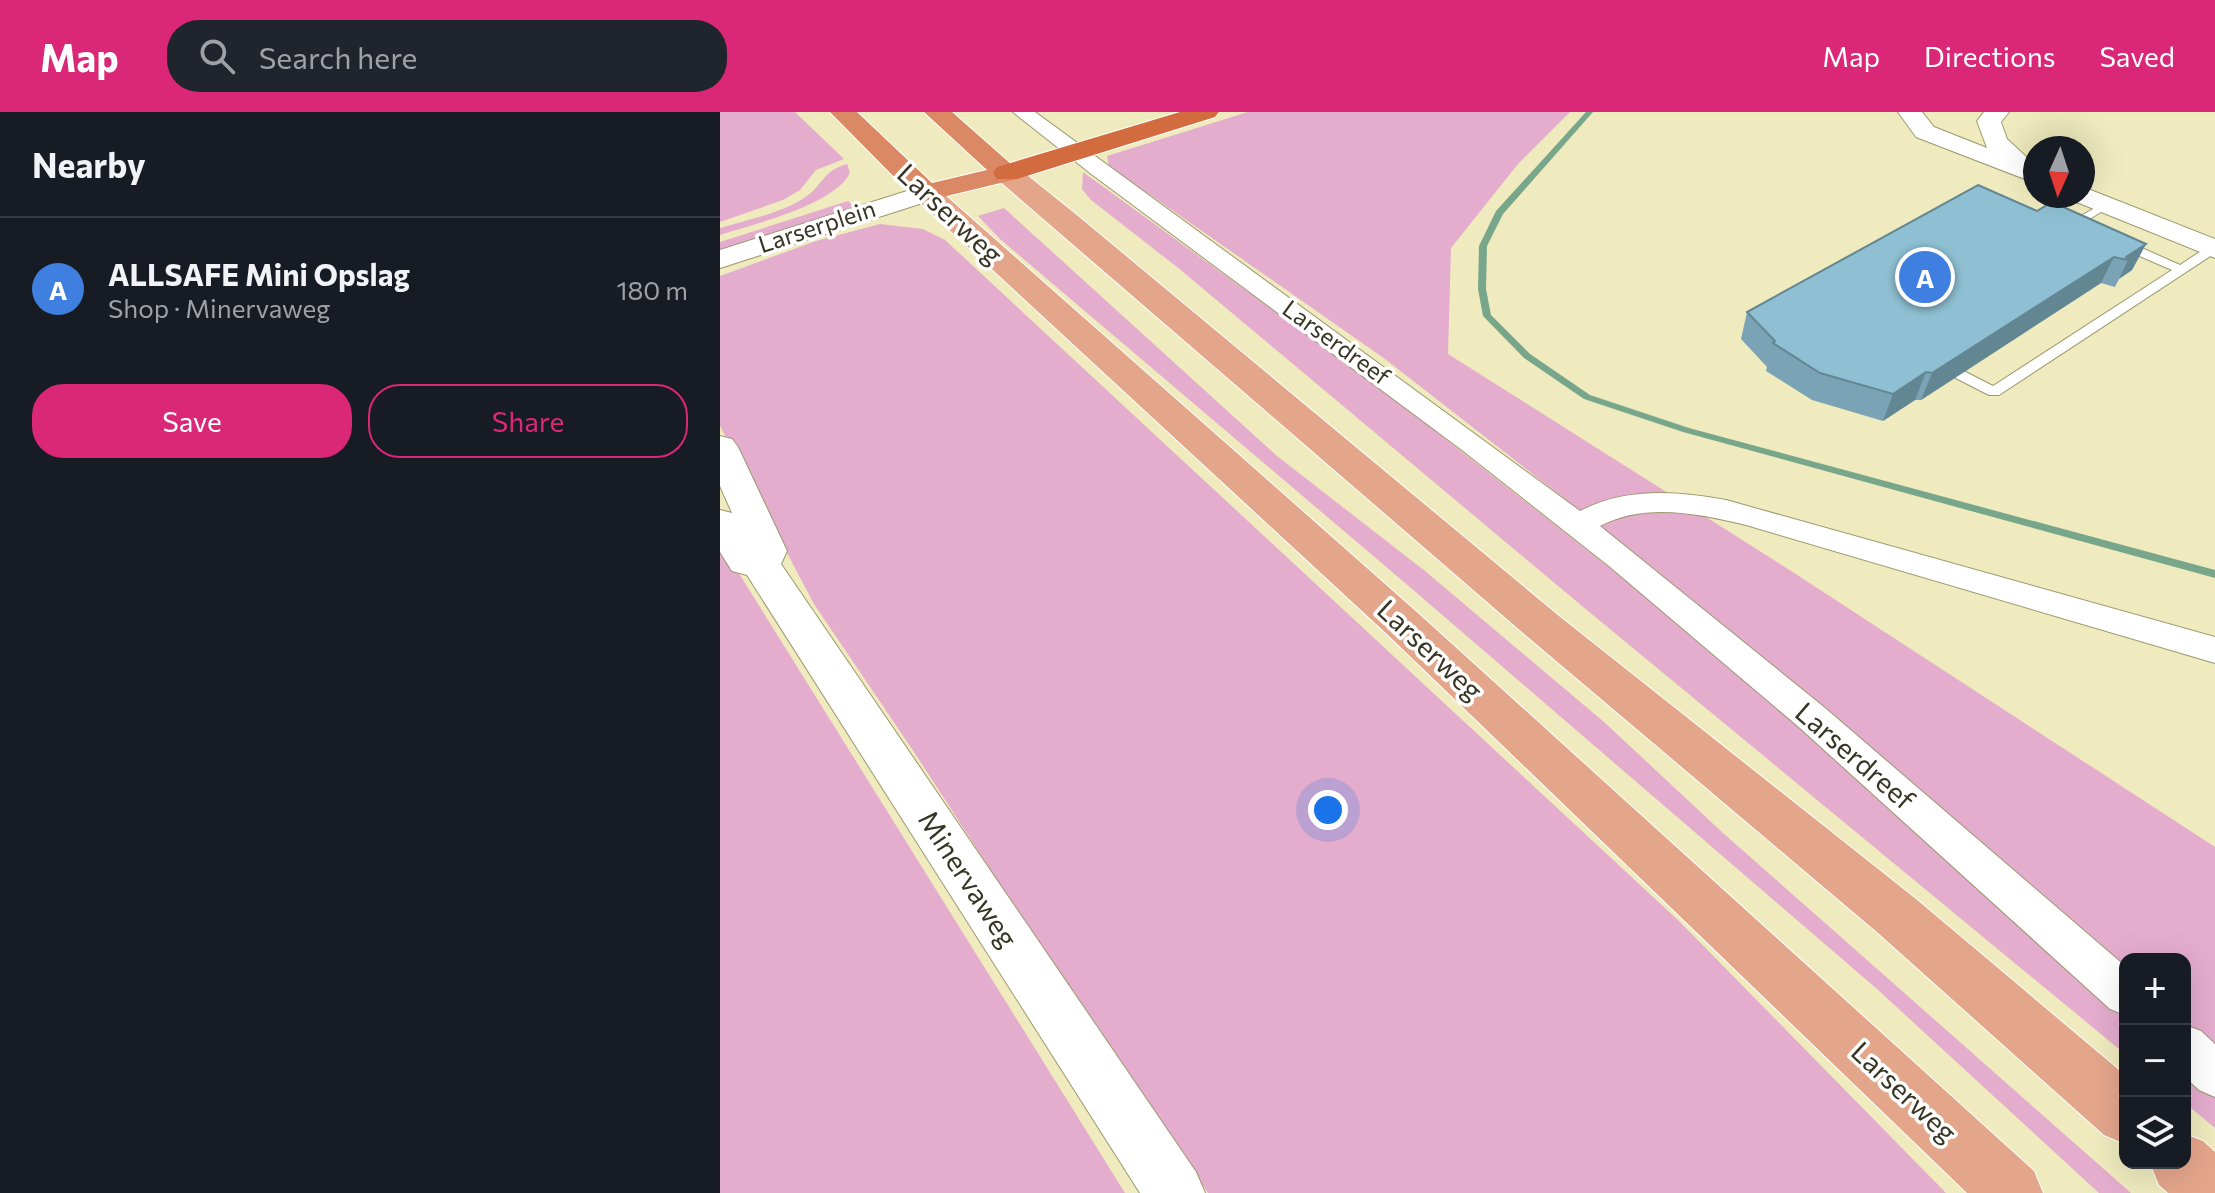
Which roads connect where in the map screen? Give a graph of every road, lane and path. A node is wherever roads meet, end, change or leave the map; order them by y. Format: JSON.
{"nodes":[{"id":1,"x":843,"y":112,"type":"edge"},
{"id":2,"x":937,"y":112,"type":"edge"},
{"id":3,"x":1023,"y":112,"type":"edge"},
{"id":4,"x":1129,"y":112,"type":"edge"},
{"id":5,"x":1206,"y":112,"type":"edge"},
{"id":6,"x":1910,"y":112,"type":"edge"},
{"id":7,"x":1997,"y":112,"type":"edge"},
{"id":8,"x":1053,"y":135,"type":"junction"},
{"id":9,"x":1076,"y":153,"type":"junction"},
{"id":10,"x":996,"y":164,"type":"junction"},
{"id":11,"x":2023,"y":166,"type":"edge"},
{"id":12,"x":2023,"y":170,"type":"edge"},
{"id":13,"x":918,"y":186,"type":"junction"},
{"id":14,"x":2095,"y":199,"type":"edge"},
{"id":15,"x":2087,"y":208,"type":"edge"},
{"id":16,"x":2074,"y":224,"type":"junction"},
{"id":17,"x":2087,"y":229,"type":"edge"},
{"id":18,"x":2055,"y":235,"type":"edge"},
{"id":19,"x":2100,"y":235,"type":"edge"},
{"id":20,"x":720,"y":239,"type":"edge"},
{"id":21,"x":2214,"y":248,"type":"edge"},
{"id":22,"x":720,"y":259,"type":"edge"},
{"id":23,"x":2180,"y":269,"type":"junction"},
{"id":24,"x":1923,"y":356,"type":"edge"},
{"id":25,"x":723,"y":461,"type":"edge"},
{"id":26,"x":720,"y":523,"type":"edge"},
{"id":27,"x":1578,"y":525,"type":"junction"},
{"id":28,"x":761,"y":565,"type":"junction"},
{"id":29,"x":2215,"y":650,"type":"edge"},
{"id":30,"x":2119,"y":989,"type":"edge"},
{"id":31,"x":2191,"y":1052,"type":"edge"},
{"id":32,"x":2215,"y":1074,"type":"edge"},
{"id":33,"x":2119,"y":1109,"type":"edge"},
{"id":34,"x":2188,"y":1169,"type":"edge"},
{"id":35,"x":1175,"y":1193,"type":"edge"},
{"id":36,"x":2012,"y":1193,"type":"edge"},
{"id":37,"x":2215,"y":1193,"type":"edge"}],
"edges":[{"from":1,"to":13,"type":"highway","name":"Larserweg"},
{"from":2,"to":10,"type":"highway"},
{"from":3,"to":8,"type":"street","name":"Larserdreef"},
{"from":4,"to":8,"type":"highway"},
{"from":5,"to":9,"type":"highway"},
{"from":6,"to":12,"type":"street"},
{"from":7,"to":11,"type":"street"},
{"from":8,"to":9,"type":"street","name":"Larserdreef"},
{"from":8,"to":10,"type":"highway"},
{"from":9,"to":10,"type":"highway"},
{"from":9,"to":27,"type":"street","name":"Larserdreef"},
{"from":10,"to":13,"type":"highway","name":"Larserplein"},
{"from":10,"to":33,"type":"main road"},
{"from":13,"to":20,"type":"street","name":"Larserplein"},
{"from":13,"to":22,"type":"street","name":"Larserplein"},
{"from":13,"to":36,"type":"main road","name":"Larserweg"},
{"from":14,"to":21,"type":"street"},
{"from":15,"to":16,"type":"lane"},
{"from":16,"to":17,"type":"lane"},
{"from":16,"to":18,"type":"lane"},
{"from":19,"to":23,"type":"lane"},
{"from":21,"to":23,"type":"lane"},
{"from":23,"to":24,"type":"lane"},
{"from":25,"to":28,"type":"street"},
{"from":26,"to":28,"type":"street"},
{"from":27,"to":29,"type":"street"},
{"from":27,"to":30,"type":"street","name":"Larserdreef"},
{"from":28,"to":35,"type":"street","name":"Minervaweg"},
{"from":31,"to":32,"type":"street"},
{"from":34,"to":37,"type":"main road"}]}
